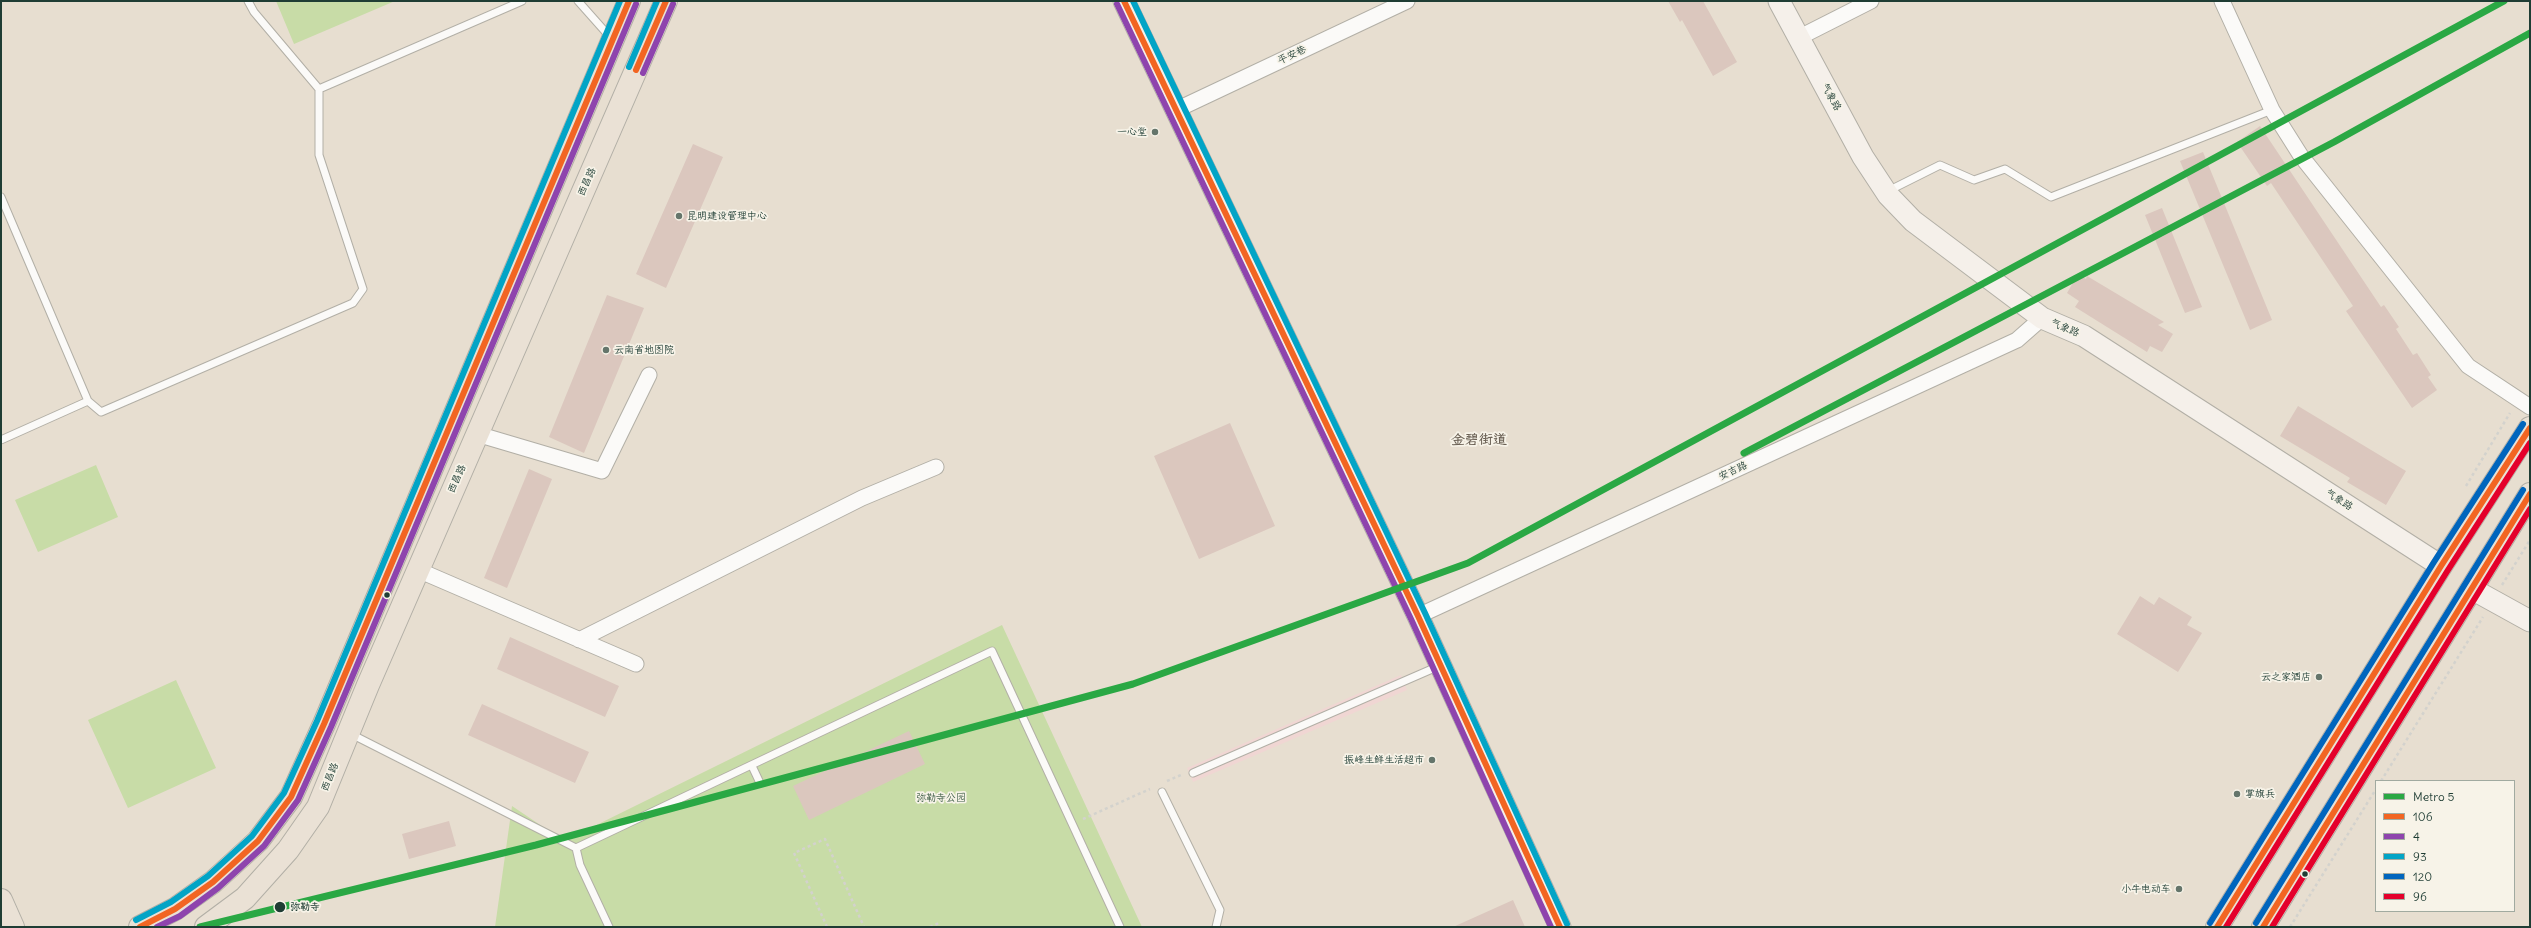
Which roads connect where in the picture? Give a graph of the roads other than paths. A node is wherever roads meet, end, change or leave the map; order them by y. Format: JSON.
{"nodes":[{"id":1,"x":248,"y":1,"type":"edge"},
{"id":2,"x":522,"y":1,"type":"edge"},
{"id":3,"x":578,"y":1,"type":"edge"},
{"id":4,"x":628,"y":1,"type":"edge"},
{"id":5,"x":666,"y":1,"type":"edge"},
{"id":6,"x":1124,"y":1,"type":"edge"},
{"id":7,"x":1407,"y":1,"type":"edge"},
{"id":8,"x":1779,"y":1,"type":"edge"},
{"id":9,"x":1871,"y":1,"type":"edge"},
{"id":10,"x":2222,"y":1,"type":"edge"},
{"id":11,"x":1798,"y":38,"type":"junction"},
{"id":12,"x":612,"y":39,"type":"junction"},
{"id":13,"x":319,"y":88,"type":"junction"},
{"id":14,"x":1176,"y":110,"type":"junction"},
{"id":15,"x":2272,"y":110,"type":"junction"},
{"id":16,"x":1886,"y":192,"type":"junction"},
{"id":17,"x":1,"y":197,"type":"edge"},
{"id":18,"x":2042,"y":318,"type":"junction"},
{"id":19,"x":649,"y":375,"type":"dead end"},
{"id":20,"x":88,"y":402,"type":"junction"},
{"id":21,"x":2530,"y":407,"type":"edge"},
{"id":22,"x":2530,"y":428,"type":"edge"},
{"id":23,"x":477,"y":434,"type":"junction"},
{"id":24,"x":1,"y":440,"type":"edge"},
{"id":25,"x":936,"y":467,"type":"dead end"},
{"id":26,"x":2530,"y":494,"type":"edge"},
{"id":27,"x":2441,"y":566,"type":"junction"},
{"id":28,"x":418,"y":570,"type":"junction"},
{"id":29,"x":2472,"y":589,"type":"junction"},
{"id":30,"x":1418,"y":616,"type":"junction"},
{"id":31,"x":2530,"y":622,"type":"edge"},
{"id":32,"x":579,"y":640,"type":"junction"},
{"id":33,"x":636,"y":664,"type":"dead end"},
{"id":34,"x":1441,"y":665,"type":"junction"},
{"id":35,"x":348,"y":733,"type":"junction"},
{"id":36,"x":752,"y":766,"type":"junction"},
{"id":37,"x":1193,"y":773,"type":"road end"},
{"id":38,"x":760,"y":783,"type":"dead end"},
{"id":39,"x":1162,"y":792,"type":"dead end"},
{"id":40,"x":576,"y":848,"type":"junction"},
{"id":41,"x":1,"y":900,"type":"edge"},
{"id":42,"x":13,"y":927,"type":"edge"},
{"id":43,"x":140,"y":927,"type":"edge"},
{"id":44,"x":206,"y":927,"type":"edge"},
{"id":45,"x":609,"y":927,"type":"edge"},
{"id":46,"x":1120,"y":927,"type":"edge"},
{"id":47,"x":1216,"y":927,"type":"edge"},
{"id":48,"x":1560,"y":927,"type":"edge"},
{"id":49,"x":2217,"y":927,"type":"edge"},
{"id":50,"x":2263,"y":927,"type":"edge"}],
"edges":[{"from":1,"to":13,"type":"lane"},
{"from":2,"to":13,"type":"lane"},
{"from":3,"to":12,"type":"lane"},
{"from":4,"to":12,"type":"main road"},
{"from":5,"to":23,"type":"main road","name":"西昌路"},
{"from":6,"to":14,"type":"street"},
{"from":7,"to":14,"type":"street","name":"平安巷"},
{"from":8,"to":11,"type":"street","name":"气象路"},
{"from":9,"to":11,"type":"street"},
{"from":10,"to":15,"type":"street"},
{"from":11,"to":16,"type":"street","name":"气象路"},
{"from":12,"to":43,"type":"main road"},
{"from":13,"to":20,"type":"lane"},
{"from":14,"to":30,"type":"street"},
{"from":15,"to":16,"type":"lane"},
{"from":15,"to":21,"type":"street"},
{"from":16,"to":18,"type":"street","name":"气象路"},
{"from":17,"to":20,"type":"lane"},
{"from":18,"to":27,"type":"street","name":"气象路"},
{"from":18,"to":30,"type":"street","name":"安吉路"},
{"from":19,"to":23,"type":"street"},
{"from":20,"to":24,"type":"lane"},
{"from":22,"to":27,"type":"main road"},
{"from":23,"to":28,"type":"main road","name":"西昌路"},
{"from":25,"to":32,"type":"street"},
{"from":26,"to":29,"type":"main road"},
{"from":27,"to":49,"type":"main road"},
{"from":28,"to":32,"type":"street"},
{"from":28,"to":35,"type":"main road","name":"西昌路"},
{"from":29,"to":31,"type":"street"},
{"from":29,"to":50,"type":"main road"},
{"from":30,"to":34,"type":"street"},
{"from":32,"to":33,"type":"street"},
{"from":34,"to":37,"type":"lane"},
{"from":34,"to":48,"type":"street"},
{"from":35,"to":40,"type":"lane"},
{"from":35,"to":44,"type":"main road","name":"西昌路"},
{"from":36,"to":38,"type":"lane"},
{"from":36,"to":40,"type":"lane"},
{"from":36,"to":46,"type":"lane"},
{"from":39,"to":47,"type":"lane"},
{"from":40,"to":45,"type":"lane"},
{"from":41,"to":42,"type":"main road"}]}
